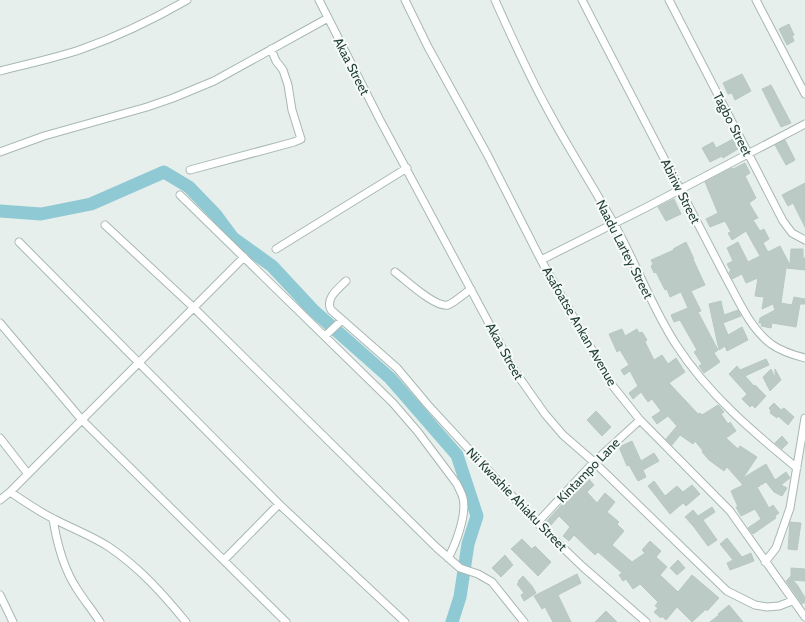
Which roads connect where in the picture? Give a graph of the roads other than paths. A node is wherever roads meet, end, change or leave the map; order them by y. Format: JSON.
{"nodes":[{"id":1,"x":187,"y":0,"type":"edge"},
{"id":2,"x":319,"y":0,"type":"edge"},
{"id":3,"x":405,"y":0,"type":"edge"},
{"id":4,"x":495,"y":0,"type":"edge"},
{"id":5,"x":582,"y":0,"type":"edge"},
{"id":6,"x":669,"y":0,"type":"edge"},
{"id":7,"x":756,"y":0,"type":"edge"},
{"id":8,"x":328,"y":18,"type":"junction"},
{"id":9,"x":271,"y":49,"type":"junction"},
{"id":10,"x":0,"y":71,"type":"edge"},
{"id":11,"x":805,"y":94,"type":"edge"},
{"id":12,"x":805,"y":124,"type":"edge"},
{"id":13,"x":0,"y":152,"type":"edge"},
{"id":14,"x":749,"y":154,"type":"junction"},
{"id":15,"x":407,"y":168,"type":"junction"},
{"id":16,"x":190,"y":170,"type":"dead end"},
{"id":17,"x":680,"y":190,"type":"junction"},
{"id":18,"x":180,"y":195,"type":"dead end"},
{"id":19,"x":614,"y":223,"type":"junction"},
{"id":20,"x":105,"y":225,"type":"dead end"},
{"id":21,"x":805,"y":240,"type":"edge"},
{"id":22,"x":19,"y":242,"type":"dead end"},
{"id":23,"x":276,"y":249,"type":"dead end"},
{"id":24,"x":244,"y":257,"type":"junction"},
{"id":25,"x":542,"y":260,"type":"junction"},
{"id":26,"x":396,"y":272,"type":"dead end"},
{"id":27,"x":346,"y":281,"type":"dead end"},
{"id":28,"x":471,"y":289,"type":"junction"},
{"id":29,"x":193,"y":307,"type":"junction"},
{"id":30,"x":340,"y":322,"type":"junction"},
{"id":31,"x":0,"y":324,"type":"edge"},
{"id":32,"x":327,"y":334,"type":"junction"},
{"id":33,"x":805,"y":358,"type":"edge"},
{"id":34,"x":138,"y":362,"type":"junction"},
{"id":35,"x":805,"y":418,"type":"edge"},
{"id":36,"x":82,"y":420,"type":"junction"},
{"id":37,"x":640,"y":420,"type":"junction"},
{"id":38,"x":0,"y":438,"type":"edge"},
{"id":39,"x":594,"y":462,"type":"junction"},
{"id":40,"x":797,"y":468,"type":"junction"},
{"id":41,"x":28,"y":474,"type":"junction"},
{"id":42,"x":10,"y":492,"type":"junction"},
{"id":43,"x":0,"y":500,"type":"edge"},
{"id":44,"x":279,"y":504,"type":"junction"},
{"id":45,"x":53,"y":519,"type":"junction"},
{"id":46,"x":538,"y":523,"type":"junction"},
{"id":47,"x":448,"y":558,"type":"junction"},
{"id":48,"x":224,"y":560,"type":"junction"},
{"id":49,"x":765,"y":562,"type":"junction"},
{"id":50,"x":0,"y":595,"type":"edge"},
{"id":51,"x":792,"y":601,"type":"junction"},
{"id":52,"x":805,"y":617,"type":"edge"},
{"id":53,"x":13,"y":622,"type":"edge"},
{"id":54,"x":100,"y":622,"type":"edge"},
{"id":55,"x":186,"y":622,"type":"edge"},
{"id":56,"x":286,"y":622,"type":"edge"},
{"id":57,"x":405,"y":622,"type":"edge"},
{"id":58,"x":524,"y":622,"type":"edge"},
{"id":59,"x":646,"y":622,"type":"edge"}],
"edges":[{"from":1,"to":10,"type":"street"},
{"from":2,"to":8,"type":"street","name":"Akaa Street"},
{"from":3,"to":25,"type":"street","name":"Asafoatse Ankan Avenue"},
{"from":4,"to":19,"type":"street","name":"Naadu Lartey Street"},
{"from":5,"to":17,"type":"street","name":"Abiriw Street"},
{"from":6,"to":14,"type":"street","name":"Tagbo Street"},
{"from":7,"to":11,"type":"street"},
{"from":8,"to":9,"type":"street"},
{"from":8,"to":15,"type":"street","name":"Akaa Street"},
{"from":9,"to":13,"type":"street"},
{"from":9,"to":16,"type":"street"},
{"from":12,"to":14,"type":"street"},
{"from":14,"to":17,"type":"street"},
{"from":14,"to":21,"type":"street","name":"Tagbo Street"},
{"from":15,"to":23,"type":"street"},
{"from":15,"to":28,"type":"street","name":"Akaa Street"},
{"from":17,"to":19,"type":"street"},
{"from":17,"to":33,"type":"street","name":"Abiriw Street"},
{"from":18,"to":24,"type":"street"},
{"from":19,"to":25,"type":"street"},
{"from":19,"to":40,"type":"street","name":"Naadu Lartey Street"},
{"from":20,"to":29,"type":"street"},
{"from":22,"to":34,"type":"street"},
{"from":24,"to":29,"type":"street"},
{"from":24,"to":32,"type":"street"},
{"from":25,"to":37,"type":"street","name":"Asafoatse Ankan Avenue"},
{"from":26,"to":28,"type":"street"},
{"from":27,"to":30,"type":"street","name":"Nii Kwashie Ahiaku Street"},
{"from":28,"to":39,"type":"street","name":"Akaa Street"},
{"from":29,"to":34,"type":"street"},
{"from":29,"to":47,"type":"street"},
{"from":30,"to":32,"type":"street"},
{"from":30,"to":46,"type":"street","name":"Nii Kwashie Ahiaku Street"},
{"from":31,"to":36,"type":"street"},
{"from":32,"to":47,"type":"street"},
{"from":34,"to":36,"type":"street"},
{"from":34,"to":44,"type":"street"},
{"from":35,"to":40,"type":"street"},
{"from":36,"to":41,"type":"street"},
{"from":36,"to":48,"type":"street"},
{"from":37,"to":39,"type":"street","name":"Kintampo Lane"},
{"from":37,"to":49,"type":"street","name":"Asafoatse Ankan Avenue"},
{"from":38,"to":41,"type":"street"},
{"from":39,"to":46,"type":"street","name":"Kintampo Lane"},
{"from":39,"to":51,"type":"street","name":"Akaa Street"},
{"from":40,"to":49,"type":"street"},
{"from":41,"to":42,"type":"street"},
{"from":42,"to":43,"type":"street"},
{"from":42,"to":45,"type":"street"},
{"from":44,"to":48,"type":"street"},
{"from":44,"to":57,"type":"street"},
{"from":45,"to":54,"type":"street"},
{"from":45,"to":55,"type":"street"},
{"from":46,"to":59,"type":"street","name":"Nii Kwashie Ahiaku Street"},
{"from":47,"to":58,"type":"street"},
{"from":48,"to":56,"type":"street"},
{"from":49,"to":51,"type":"street","name":"Asafoatse Ankan Avenue"},
{"from":50,"to":53,"type":"street"},
{"from":51,"to":52,"type":"street","name":"Asafoatse Ankan Avenue"}]}
